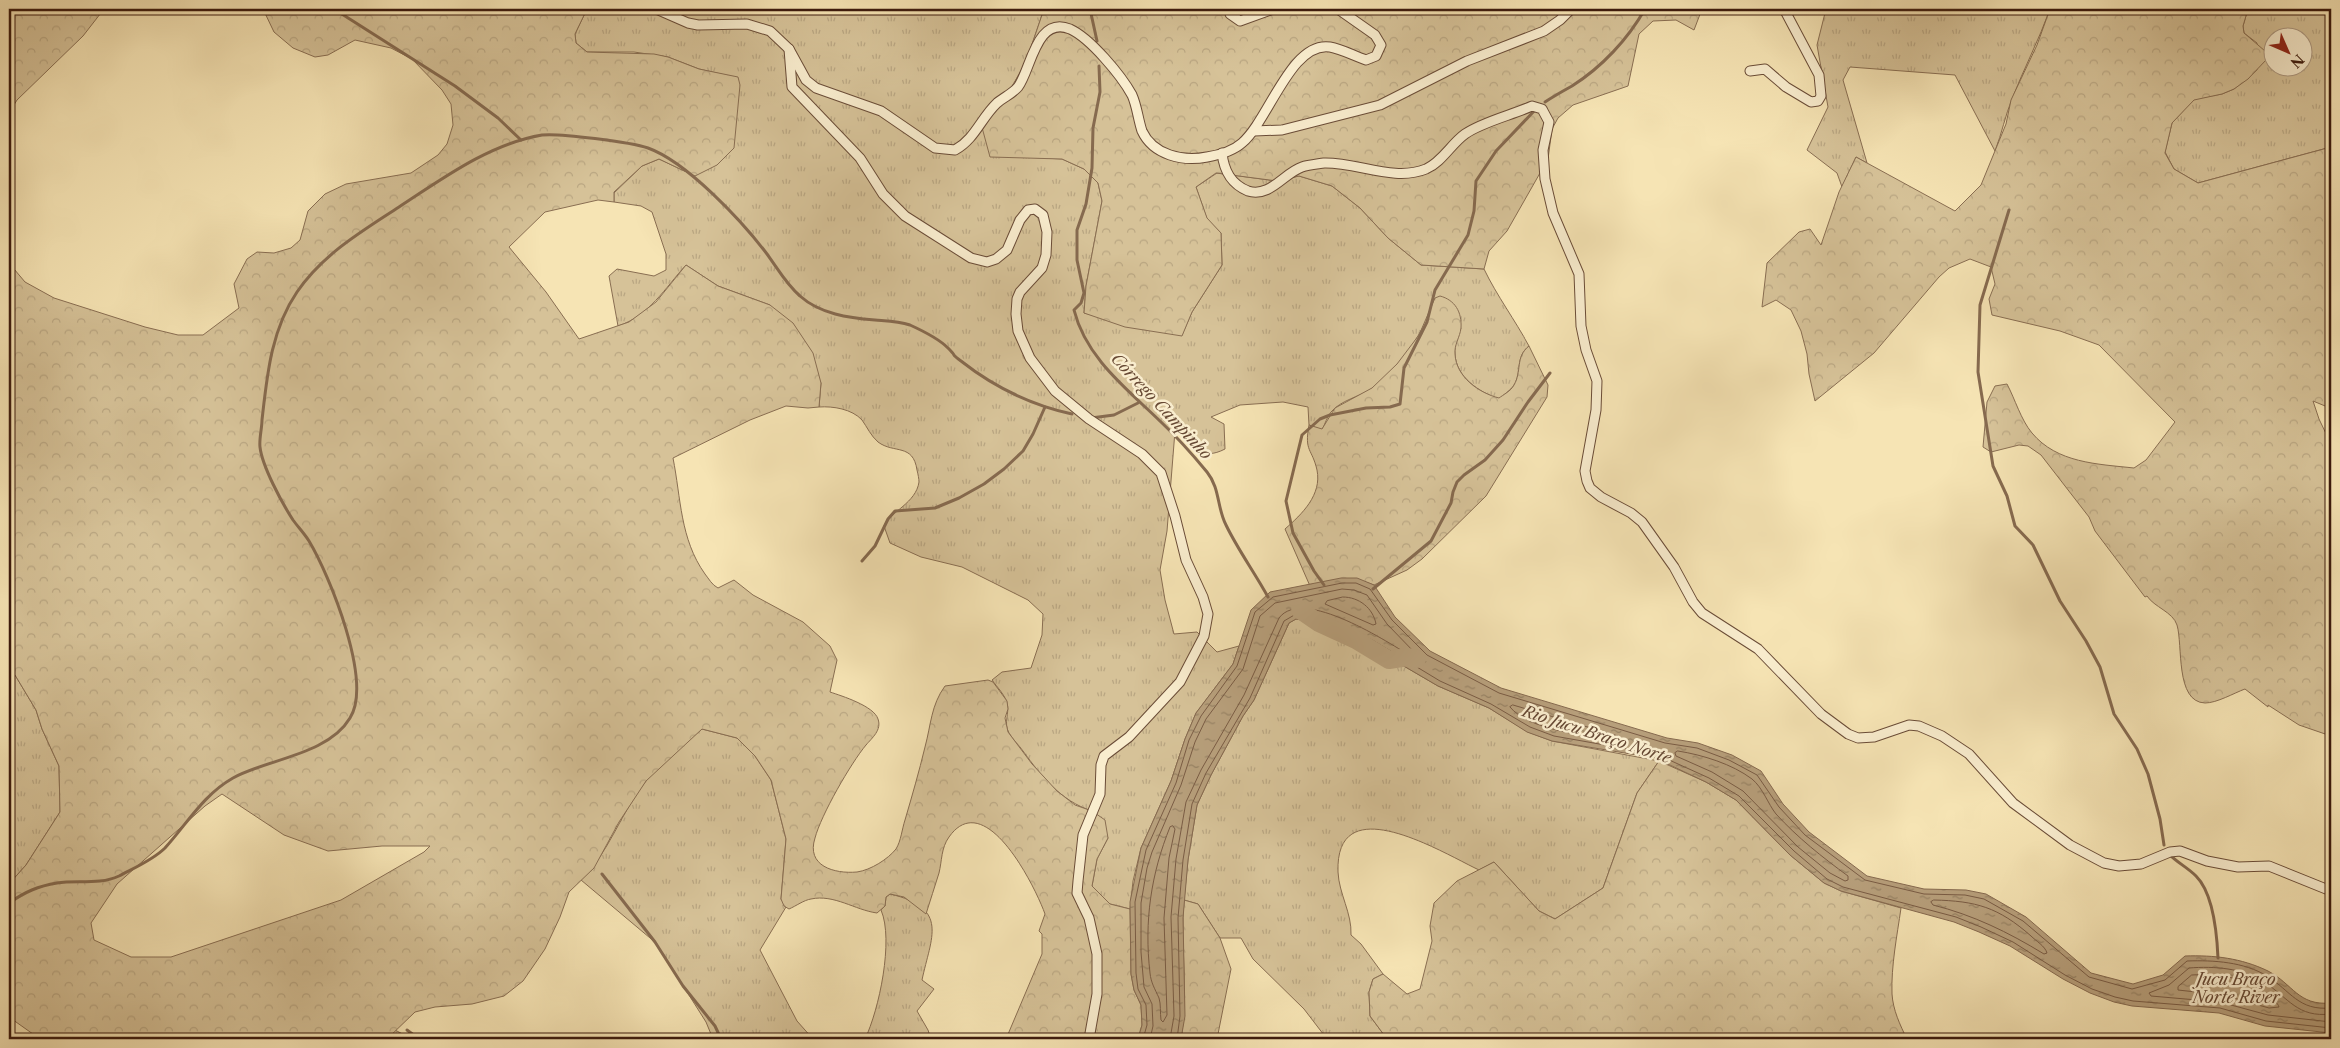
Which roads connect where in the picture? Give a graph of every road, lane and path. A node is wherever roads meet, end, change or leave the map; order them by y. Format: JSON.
{"nodes":[{"id":1,"x":656,"y":9,"type":"edge"},
{"id":2,"x":1229,"y":9,"type":"edge"},
{"id":3,"x":1273,"y":9,"type":"edge"},
{"id":4,"x":1338,"y":9,"type":"edge"},
{"id":5,"x":1571,"y":9,"type":"edge"},
{"id":6,"x":1784,"y":9,"type":"edge"},
{"id":7,"x":789,"y":49,"type":"junction"},
{"id":8,"x":1750,"y":70,"type":"dead end"},
{"id":9,"x":1254,"y":131,"type":"junction"},
{"id":10,"x":1222,"y":153,"type":"junction"},
{"id":11,"x":2331,"y":891,"type":"edge"},
{"id":12,"x":1089,"y":1039,"type":"edge"}],
"edges":[{"from":1,"to":7,"type":"street"},
{"from":2,"to":3,"type":"street"},
{"from":4,"to":9,"type":"street"},
{"from":5,"to":9,"type":"street"},
{"from":6,"to":8,"type":"street"},
{"from":7,"to":10,"type":"street"},
{"from":7,"to":12,"type":"street"},
{"from":9,"to":10,"type":"street"},
{"from":10,"to":11,"type":"street"}]}
